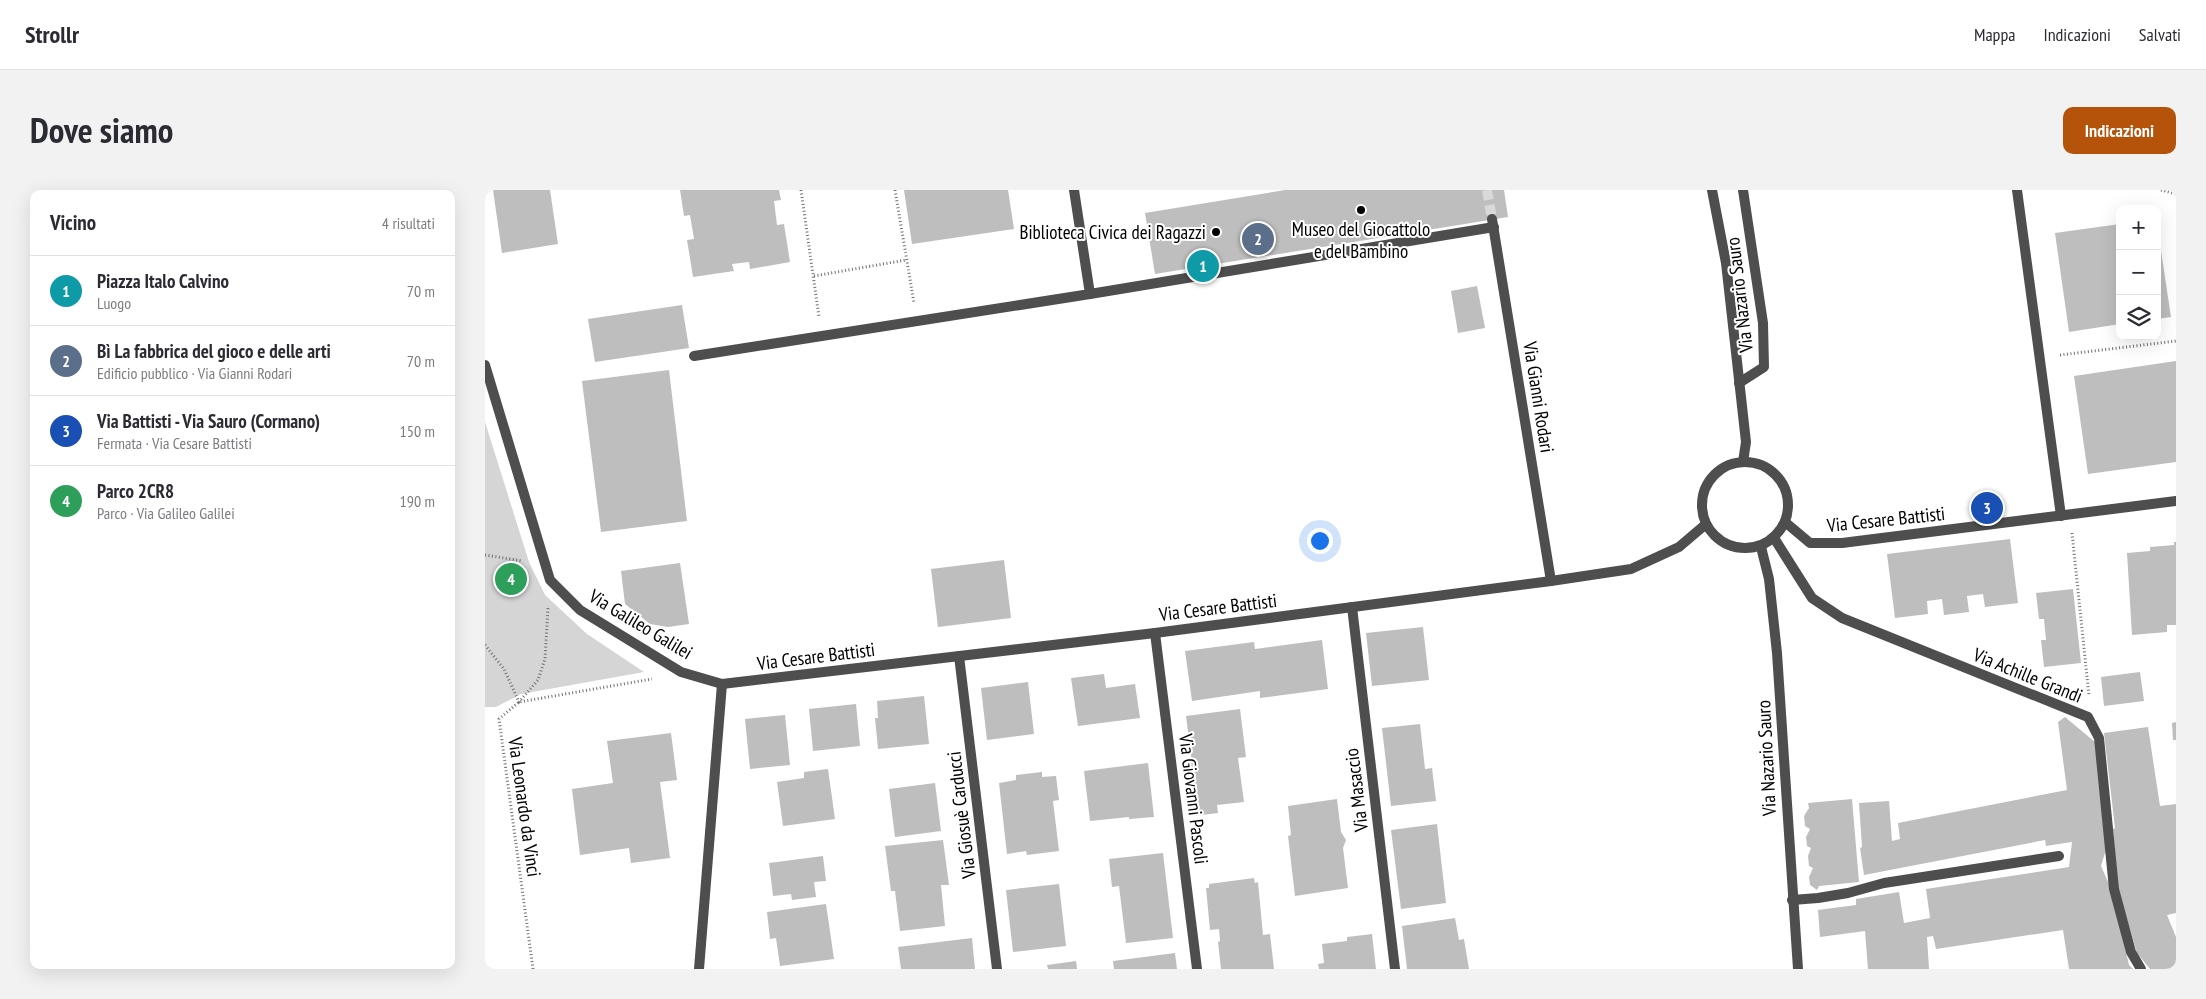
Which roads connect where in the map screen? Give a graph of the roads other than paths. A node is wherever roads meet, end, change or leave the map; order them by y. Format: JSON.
{"nodes":[{"id":1,"x":1074,"y":190,"type":"edge"},
{"id":2,"x":1712,"y":190,"type":"edge"},
{"id":3,"x":1743,"y":190,"type":"edge"},
{"id":4,"x":2017,"y":190,"type":"edge"},
{"id":5,"x":1090,"y":294,"type":"junction"},
{"id":6,"x":694,"y":356,"type":"dead end"},
{"id":7,"x":485,"y":365,"type":"edge"},
{"id":8,"x":1739,"y":383,"type":"junction"},
{"id":9,"x":1743,"y":462,"type":"junction"},
{"id":10,"x":2176,"y":501,"type":"edge"},
{"id":11,"x":2065,"y":515,"type":"junction"},
{"id":12,"x":1785,"y":522,"type":"junction"},
{"id":13,"x":1706,"y":524,"type":"junction"},
{"id":14,"x":1774,"y":538,"type":"junction"},
{"id":15,"x":1761,"y":547,"type":"junction"},
{"id":16,"x":1551,"y":581,"type":"junction"},
{"id":17,"x":1352,"y":607,"type":"junction"},
{"id":18,"x":1155,"y":633,"type":"junction"},
{"id":19,"x":959,"y":656,"type":"junction"},
{"id":20,"x":722,"y":684,"type":"junction"},
{"id":21,"x":2059,"y":856,"type":"dead end"},
{"id":22,"x":1792,"y":900,"type":"junction"},
{"id":23,"x":699,"y":969,"type":"edge"},
{"id":24,"x":997,"y":969,"type":"edge"},
{"id":25,"x":1197,"y":969,"type":"edge"},
{"id":26,"x":1395,"y":969,"type":"edge"},
{"id":27,"x":1798,"y":969,"type":"edge"},
{"id":28,"x":2141,"y":969,"type":"edge"}],
"edges":[{"from":1,"to":5,"type":"street"},
{"from":2,"to":8,"type":"street","name":"Via Nazario Sauro"},
{"from":3,"to":8,"type":"street","name":"Via Nazario Sauro"},
{"from":4,"to":11,"type":"street"},
{"from":5,"to":6,"type":"street"},
{"from":5,"to":16,"type":"street","name":"Via Gianni Rodari"},
{"from":7,"to":20,"type":"street","name":"Via Galileo Galilei"},
{"from":8,"to":9,"type":"street","name":"Via Nazario Sauro"},
{"from":9,"to":12,"type":"street"},
{"from":9,"to":13,"type":"street"},
{"from":10,"to":11,"type":"street","name":"Via Cesare Battisti"},
{"from":11,"to":12,"type":"street","name":"Via Cesare Battisti"},
{"from":12,"to":14,"type":"street"},
{"from":13,"to":15,"type":"street"},
{"from":13,"to":16,"type":"street","name":"Via Cesare Battisti"},
{"from":14,"to":15,"type":"street"},
{"from":14,"to":28,"type":"street","name":"Via Achille Grandi"},
{"from":15,"to":22,"type":"street","name":"Via Nazario Sauro"},
{"from":16,"to":17,"type":"street","name":"Via Cesare Battisti"},
{"from":17,"to":18,"type":"street","name":"Via Cesare Battisti"},
{"from":17,"to":26,"type":"street","name":"Via Masaccio"},
{"from":18,"to":19,"type":"street","name":"Via Cesare Battisti"},
{"from":18,"to":25,"type":"street","name":"Via Giovanni Pascoli"},
{"from":19,"to":20,"type":"street","name":"Via Cesare Battisti"},
{"from":19,"to":24,"type":"street","name":"Via Giosuè Carducci"},
{"from":20,"to":23,"type":"street"},
{"from":21,"to":22,"type":"street"},
{"from":22,"to":27,"type":"street","name":"Via Nazario Sauro"}]}
